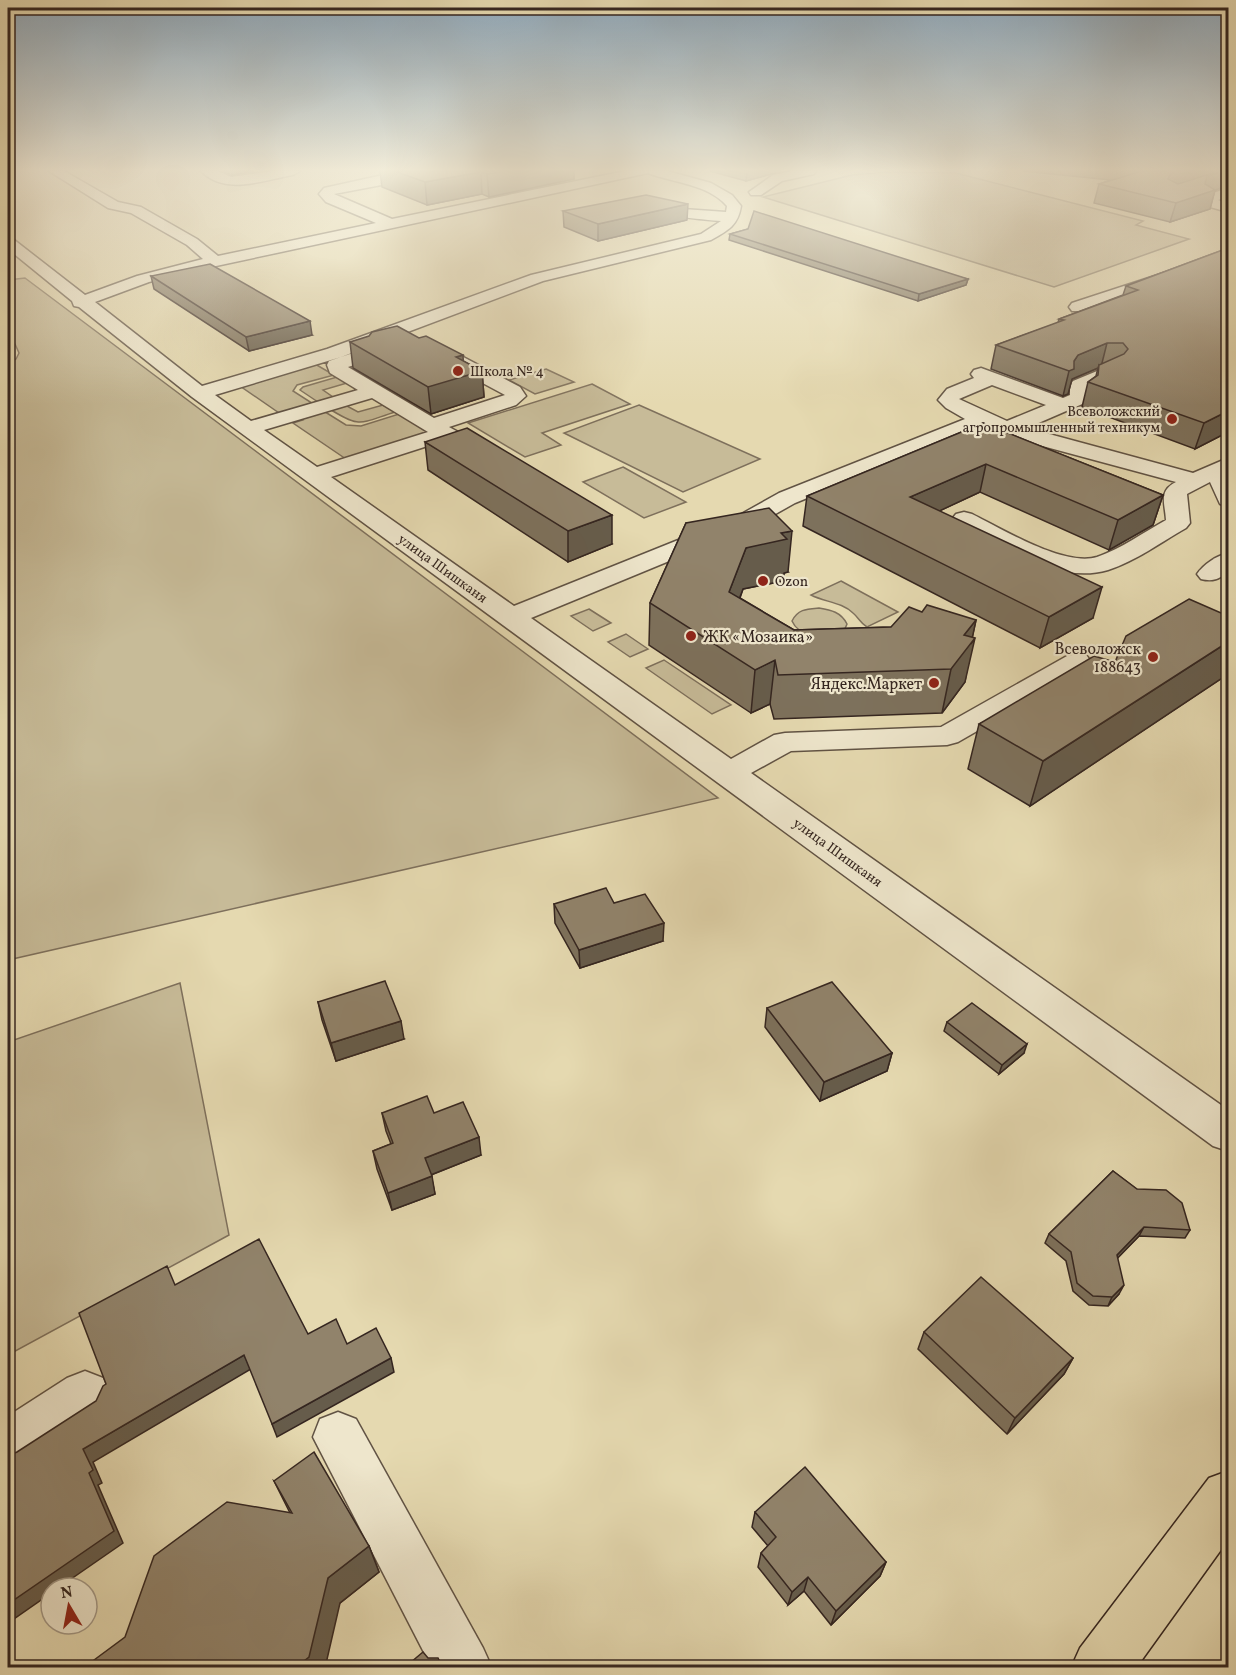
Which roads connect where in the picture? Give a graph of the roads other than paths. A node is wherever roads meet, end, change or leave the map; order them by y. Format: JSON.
{"nodes":[{"id":1,"x":17,"y":249,"type":"edge"},
{"id":2,"x":201,"y":249,"type":"edge"},
{"id":3,"x":271,"y":249,"type":"edge"},
{"id":4,"x":653,"y":249,"type":"edge"},
{"id":5,"x":1228,"y":256,"type":"edge"},
{"id":6,"x":215,"y":261,"type":"junction"},
{"id":7,"x":38,"y":267,"type":"junction"},
{"id":8,"x":22,"y":273,"type":"dead end"},
{"id":9,"x":81,"y":302,"type":"junction"},
{"id":10,"x":1078,"y":307,"type":"dead end"},
{"id":11,"x":392,"y":333,"type":"junction"},
{"id":12,"x":420,"y":343,"type":"junction"},
{"id":13,"x":1109,"y":373,"type":"edge"},
{"id":14,"x":375,"y":391,"type":"junction"},
{"id":15,"x":199,"y":393,"type":"junction"},
{"id":16,"x":1064,"y":405,"type":"junction"},
{"id":17,"x":983,"y":419,"type":"junction"},
{"id":18,"x":248,"y":428,"type":"junction"},
{"id":19,"x":439,"y":429,"type":"junction"},
{"id":20,"x":1007,"y":429,"type":"junction"},
{"id":21,"x":465,"y":445,"type":"edge"},
{"id":22,"x":1225,"y":465,"type":"edge"},
{"id":23,"x":313,"y":475,"type":"junction"},
{"id":24,"x":1195,"y":481,"type":"junction"},
{"id":25,"x":1228,"y":499,"type":"edge"},
{"id":26,"x":964,"y":519,"type":"edge"},
{"id":27,"x":510,"y":616,"type":"junction"},
{"id":28,"x":1077,"y":662,"type":"dead end"},
{"id":29,"x":728,"y":773,"type":"junction"},
{"id":30,"x":1228,"y":1133,"type":"edge"},
{"id":31,"x":85,"y":1396,"type":"dead end"},
{"id":32,"x":338,"y":1437,"type":"dead end"},
{"id":33,"x":8,"y":1445,"type":"edge"},
{"id":34,"x":1228,"y":1497,"type":"edge"},
{"id":35,"x":464,"y":1668,"type":"edge"},
{"id":36,"x":1100,"y":1668,"type":"edge"}],
"edges":[{"from":1,"to":7,"type":"street","name":"улица Шишканя"},
{"from":2,"to":6,"type":"street"},
{"from":3,"to":6,"type":"street"},
{"from":4,"to":11,"type":"street"},
{"from":5,"to":10,"type":"street"},
{"from":6,"to":9,"type":"street"},
{"from":7,"to":8,"type":"street"},
{"from":7,"to":9,"type":"street","name":"улица Шишканя"},
{"from":9,"to":15,"type":"street","name":"улица Шишканя"},
{"from":11,"to":12,"type":"street"},
{"from":11,"to":15,"type":"street"},
{"from":12,"to":14,"type":"street"},
{"from":12,"to":19,"type":"street"},
{"from":13,"to":16,"type":"street"},
{"from":14,"to":18,"type":"street"},
{"from":14,"to":19,"type":"street"},
{"from":15,"to":18,"type":"street","name":"улица Шишканя"},
{"from":16,"to":17,"type":"street"},
{"from":16,"to":20,"type":"street"},
{"from":17,"to":20,"type":"street"},
{"from":17,"to":27,"type":"street"},
{"from":18,"to":23,"type":"street","name":"улица Шишканя"},
{"from":19,"to":21,"type":"street"},
{"from":19,"to":23,"type":"street"},
{"from":20,"to":24,"type":"street"},
{"from":22,"to":24,"type":"street"},
{"from":22,"to":25,"type":"street"},
{"from":23,"to":27,"type":"street","name":"улица Шишканя"},
{"from":24,"to":26,"type":"street"},
{"from":27,"to":29,"type":"street","name":"улица Шишканя"},
{"from":28,"to":29,"type":"street"},
{"from":29,"to":30,"type":"street","name":"улица Шишканя"},
{"from":31,"to":33,"type":"street"},
{"from":32,"to":35,"type":"street"},
{"from":34,"to":36,"type":"main road"}]}
